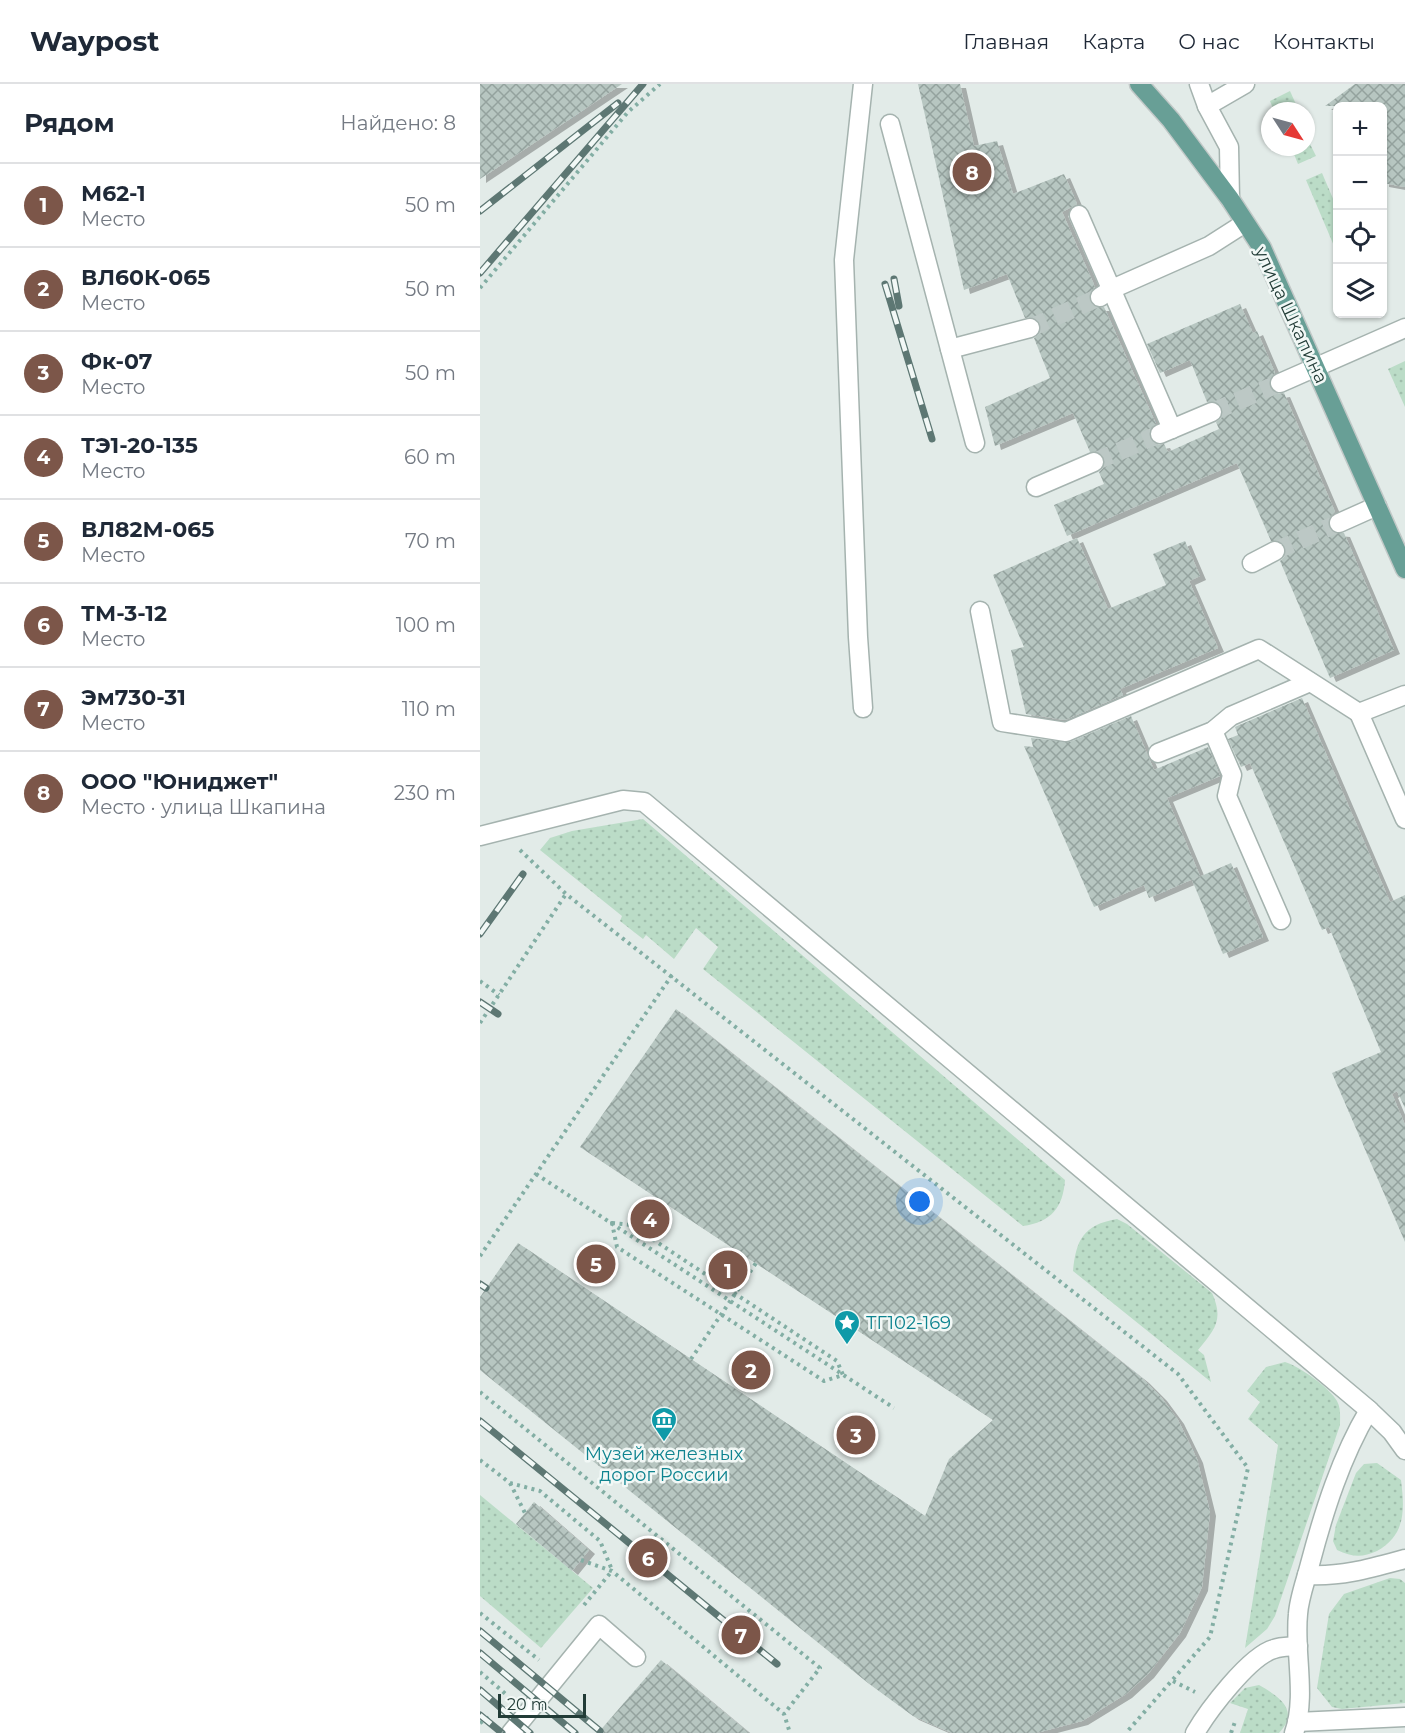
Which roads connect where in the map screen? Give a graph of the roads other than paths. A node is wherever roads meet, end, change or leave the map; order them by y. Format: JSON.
{"nodes":[{"id":1,"x":863,"y":84,"type":"edge"},
{"id":2,"x":1139,"y":84,"type":"edge"},
{"id":3,"x":1199,"y":84,"type":"edge"},
{"id":4,"x":1245,"y":84,"type":"edge"},
{"id":5,"x":1206,"y":106,"type":"junction"},
{"id":6,"x":890,"y":124,"type":"dead end"},
{"id":7,"x":1230,"y":199,"type":"junction"},
{"id":8,"x":1079,"y":215,"type":"dead end"},
{"id":9,"x":1245,"y":223,"type":"junction"},
{"id":10,"x":1106,"y":293,"type":"junction"},
{"id":11,"x":1030,"y":328,"type":"tunnel mouth"},
{"id":12,"x":1405,"y":328,"type":"edge"},
{"id":13,"x":950,"y":349,"type":"junction"},
{"id":14,"x":1317,"y":368,"type":"junction"},
{"id":15,"x":1280,"y":383,"type":"tunnel mouth"},
{"id":16,"x":1212,"y":412,"type":"tunnel mouth"},
{"id":17,"x":975,"y":443,"type":"dead end"},
{"id":18,"x":1094,"y":462,"type":"tunnel mouth"},
{"id":19,"x":1036,"y":486,"type":"dead end"},
{"id":20,"x":1377,"y":506,"type":"junction"},
{"id":21,"x":1339,"y":523,"type":"tunnel mouth"},
{"id":22,"x":1275,"y":551,"type":"tunnel mouth"},
{"id":23,"x":1252,"y":563,"type":"dead end"},
{"id":24,"x":1405,"y":569,"type":"edge"},
{"id":25,"x":980,"y":611,"type":"dead end"},
{"id":26,"x":1310,"y":682,"type":"junction"},
{"id":27,"x":1405,"y":695,"type":"edge"},
{"id":28,"x":863,"y":708,"type":"dead end"},
{"id":29,"x":1359,"y":713,"type":"junction"},
{"id":30,"x":1213,"y":732,"type":"junction"},
{"id":31,"x":1158,"y":753,"type":"dead end"},
{"id":32,"x":1405,"y":819,"type":"edge"},
{"id":33,"x":480,"y":836,"type":"edge"},
{"id":34,"x":1281,"y":920,"type":"dead end"},
{"id":35,"x":1369,"y":1410,"type":"junction"},
{"id":36,"x":1405,"y":1450,"type":"edge"},
{"id":37,"x":1405,"y":1559,"type":"edge"},
{"id":38,"x":1307,"y":1575,"type":"junction"},
{"id":39,"x":1298,"y":1646,"type":"junction"},
{"id":40,"x":636,"y":1657,"type":"dead end"},
{"id":41,"x":1405,"y":1717,"type":"edge"},
{"id":42,"x":1295,"y":1728,"type":"edge"},
{"id":43,"x":511,"y":1733,"type":"edge"},
{"id":44,"x":1195,"y":1733,"type":"edge"}],
"edges":[{"from":1,"to":28,"type":"lane"},
{"from":2,"to":7,"type":"main road","name":"улица Шкапина"},
{"from":3,"to":5,"type":"lane"},
{"from":4,"to":5,"type":"lane"},
{"from":5,"to":7,"type":"lane"},
{"from":6,"to":13,"type":"lane"},
{"from":7,"to":9,"type":"main road","name":"улица Шкапина"},
{"from":8,"to":10,"type":"lane"},
{"from":9,"to":10,"type":"lane"},
{"from":9,"to":14,"type":"main road","name":"улица Шкапина"},
{"from":10,"to":16,"type":"lane"},
{"from":11,"to":13,"type":"lane"},
{"from":12,"to":14,"type":"lane"},
{"from":13,"to":17,"type":"lane"},
{"from":14,"to":15,"type":"lane"},
{"from":14,"to":20,"type":"main road","name":"улица Шкапина"},
{"from":18,"to":19,"type":"lane"},
{"from":20,"to":21,"type":"lane"},
{"from":20,"to":24,"type":"main road","name":"улица Шкапина"},
{"from":22,"to":23,"type":"lane"},
{"from":25,"to":26,"type":"lane"},
{"from":26,"to":29,"type":"lane"},
{"from":26,"to":30,"type":"lane"},
{"from":27,"to":29,"type":"lane"},
{"from":29,"to":32,"type":"lane"},
{"from":30,"to":31,"type":"lane"},
{"from":30,"to":34,"type":"lane"},
{"from":33,"to":35,"type":"lane"},
{"from":35,"to":36,"type":"lane"},
{"from":35,"to":38,"type":"lane"},
{"from":37,"to":38,"type":"lane"},
{"from":38,"to":39,"type":"lane"},
{"from":39,"to":42,"type":"lane"},
{"from":39,"to":44,"type":"lane"},
{"from":40,"to":43,"type":"lane"},
{"from":41,"to":42,"type":"lane"}]}
